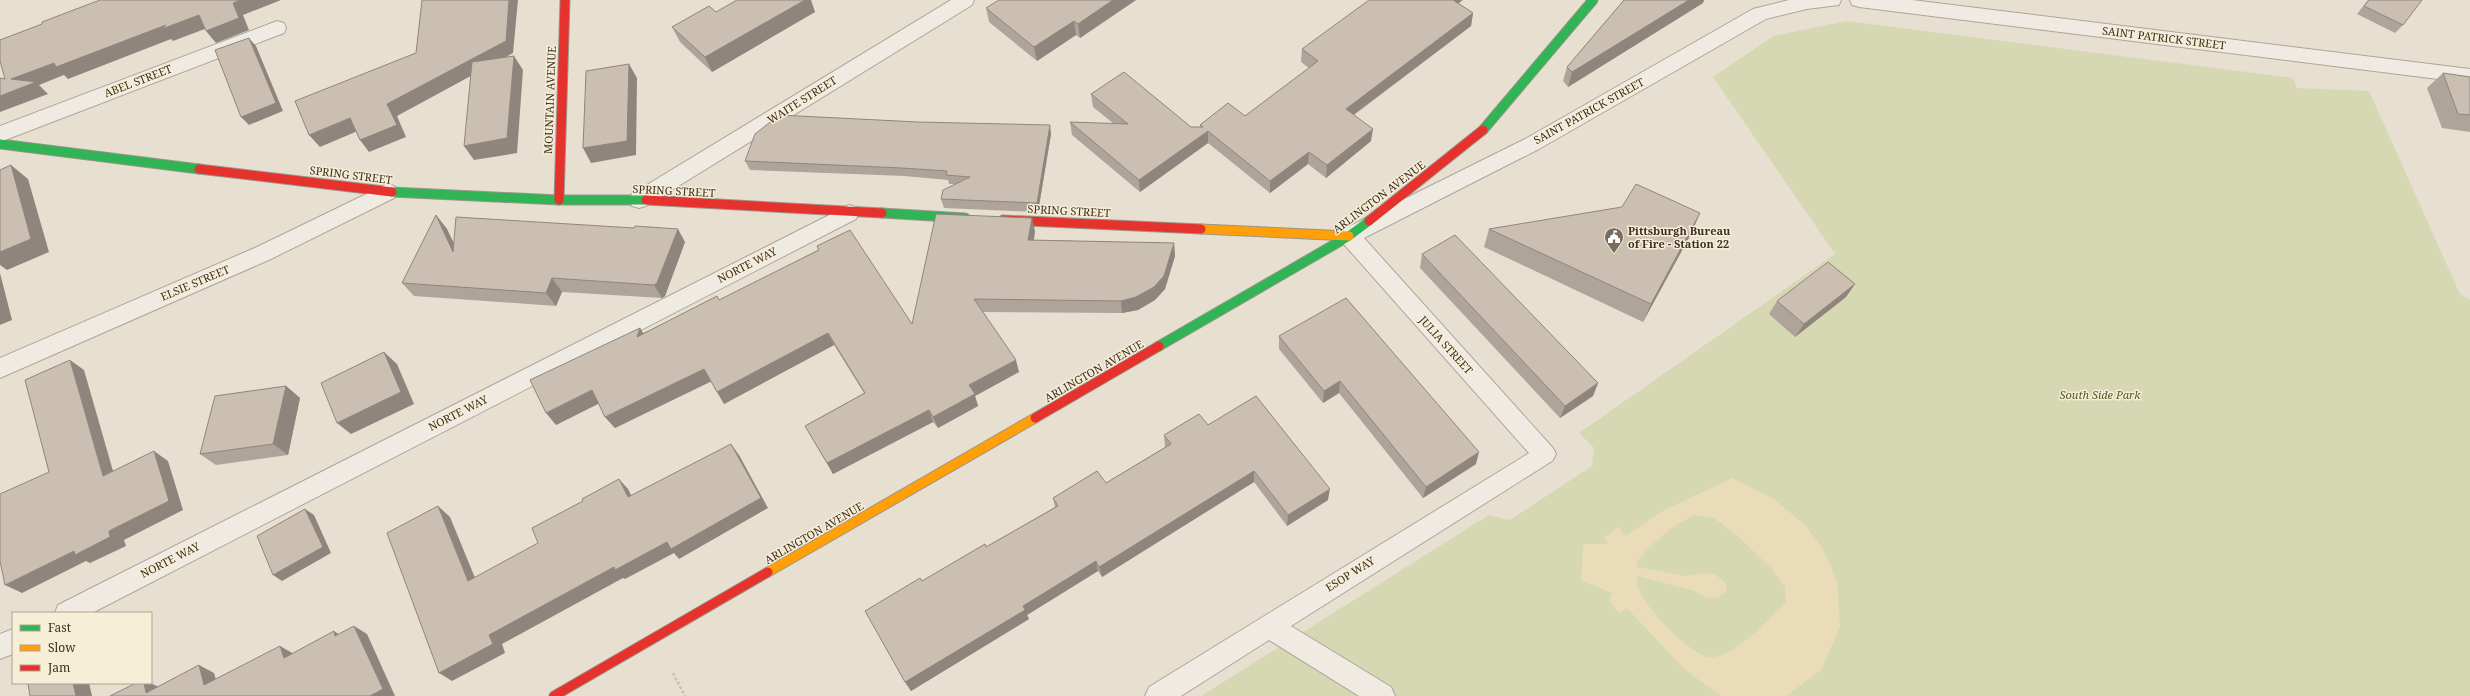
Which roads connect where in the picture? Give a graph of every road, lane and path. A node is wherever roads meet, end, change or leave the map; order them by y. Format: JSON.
{"nodes":[{"id":1,"x":565,"y":0,"type":"edge"},
{"id":2,"x":965,"y":0,"type":"edge"},
{"id":3,"x":1593,"y":0,"type":"edge"},
{"id":4,"x":1832,"y":0,"type":"edge"},
{"id":5,"x":1858,"y":0,"type":"edge"},
{"id":6,"x":277,"y":28,"type":"dead end"},
{"id":7,"x":2470,"y":76,"type":"edge"},
{"id":8,"x":0,"y":134,"type":"edge"},
{"id":9,"x":0,"y":144,"type":"edge"},
{"id":10,"x":387,"y":192,"type":"junction"},
{"id":11,"x":559,"y":200,"type":"junction"},
{"id":12,"x":639,"y":200,"type":"junction"},
{"id":13,"x":850,"y":213,"type":"junction"},
{"id":14,"x":977,"y":219,"type":"edge"},
{"id":15,"x":992,"y":219,"type":"edge"},
{"id":16,"x":1349,"y":236,"type":"junction"},
{"id":17,"x":0,"y":368,"type":"edge"},
{"id":18,"x":1544,"y":454,"type":"joint"},
{"id":19,"x":69,"y":612,"type":"edge"},
{"id":20,"x":1268,"y":626,"type":"junction"},
{"id":21,"x":12,"y":641,"type":"edge"},
{"id":22,"x":0,"y":647,"type":"edge"},
{"id":23,"x":673,"y":673,"type":"dead end"},
{"id":24,"x":554,"y":696,"type":"edge"},
{"id":25,"x":685,"y":696,"type":"edge"},
{"id":26,"x":1158,"y":696,"type":"edge"},
{"id":27,"x":1382,"y":696,"type":"edge"}],
"edges":[{"from":1,"to":11,"type":"street","name":"MOUNTAIN AVENUE"},
{"from":2,"to":12,"type":"street","name":"WAITE STREET"},
{"from":3,"to":16,"type":"street","name":"ARLINGTON AVENUE"},
{"from":4,"to":16,"type":"street","name":"SAINT PATRICK STREET"},
{"from":5,"to":7,"type":"street","name":"SAINT PATRICK STREET"},
{"from":6,"to":8,"type":"street","name":"ABEL STREET"},
{"from":9,"to":10,"type":"street","name":"SPRING STREET"},
{"from":10,"to":11,"type":"street","name":"SPRING STREET"},
{"from":10,"to":17,"type":"street","name":"ELSIE STREET"},
{"from":11,"to":12,"type":"street","name":"SPRING STREET"},
{"from":12,"to":13,"type":"street","name":"SPRING STREET"},
{"from":13,"to":14,"type":"street","name":"SPRING STREET"},
{"from":13,"to":19,"type":"street","name":"NORTE WAY"},
{"from":15,"to":16,"type":"street","name":"SPRING STREET"},
{"from":16,"to":18,"type":"street","name":"JULIA STREET"},
{"from":16,"to":24,"type":"street","name":"ARLINGTON AVENUE"},
{"from":18,"to":20,"type":"street","name":"ESOP WAY"},
{"from":20,"to":26,"type":"street","name":"ESOP WAY"},
{"from":20,"to":27,"type":"street"},
{"from":21,"to":22,"type":"street"},
{"from":23,"to":25,"type":"path"}]}
